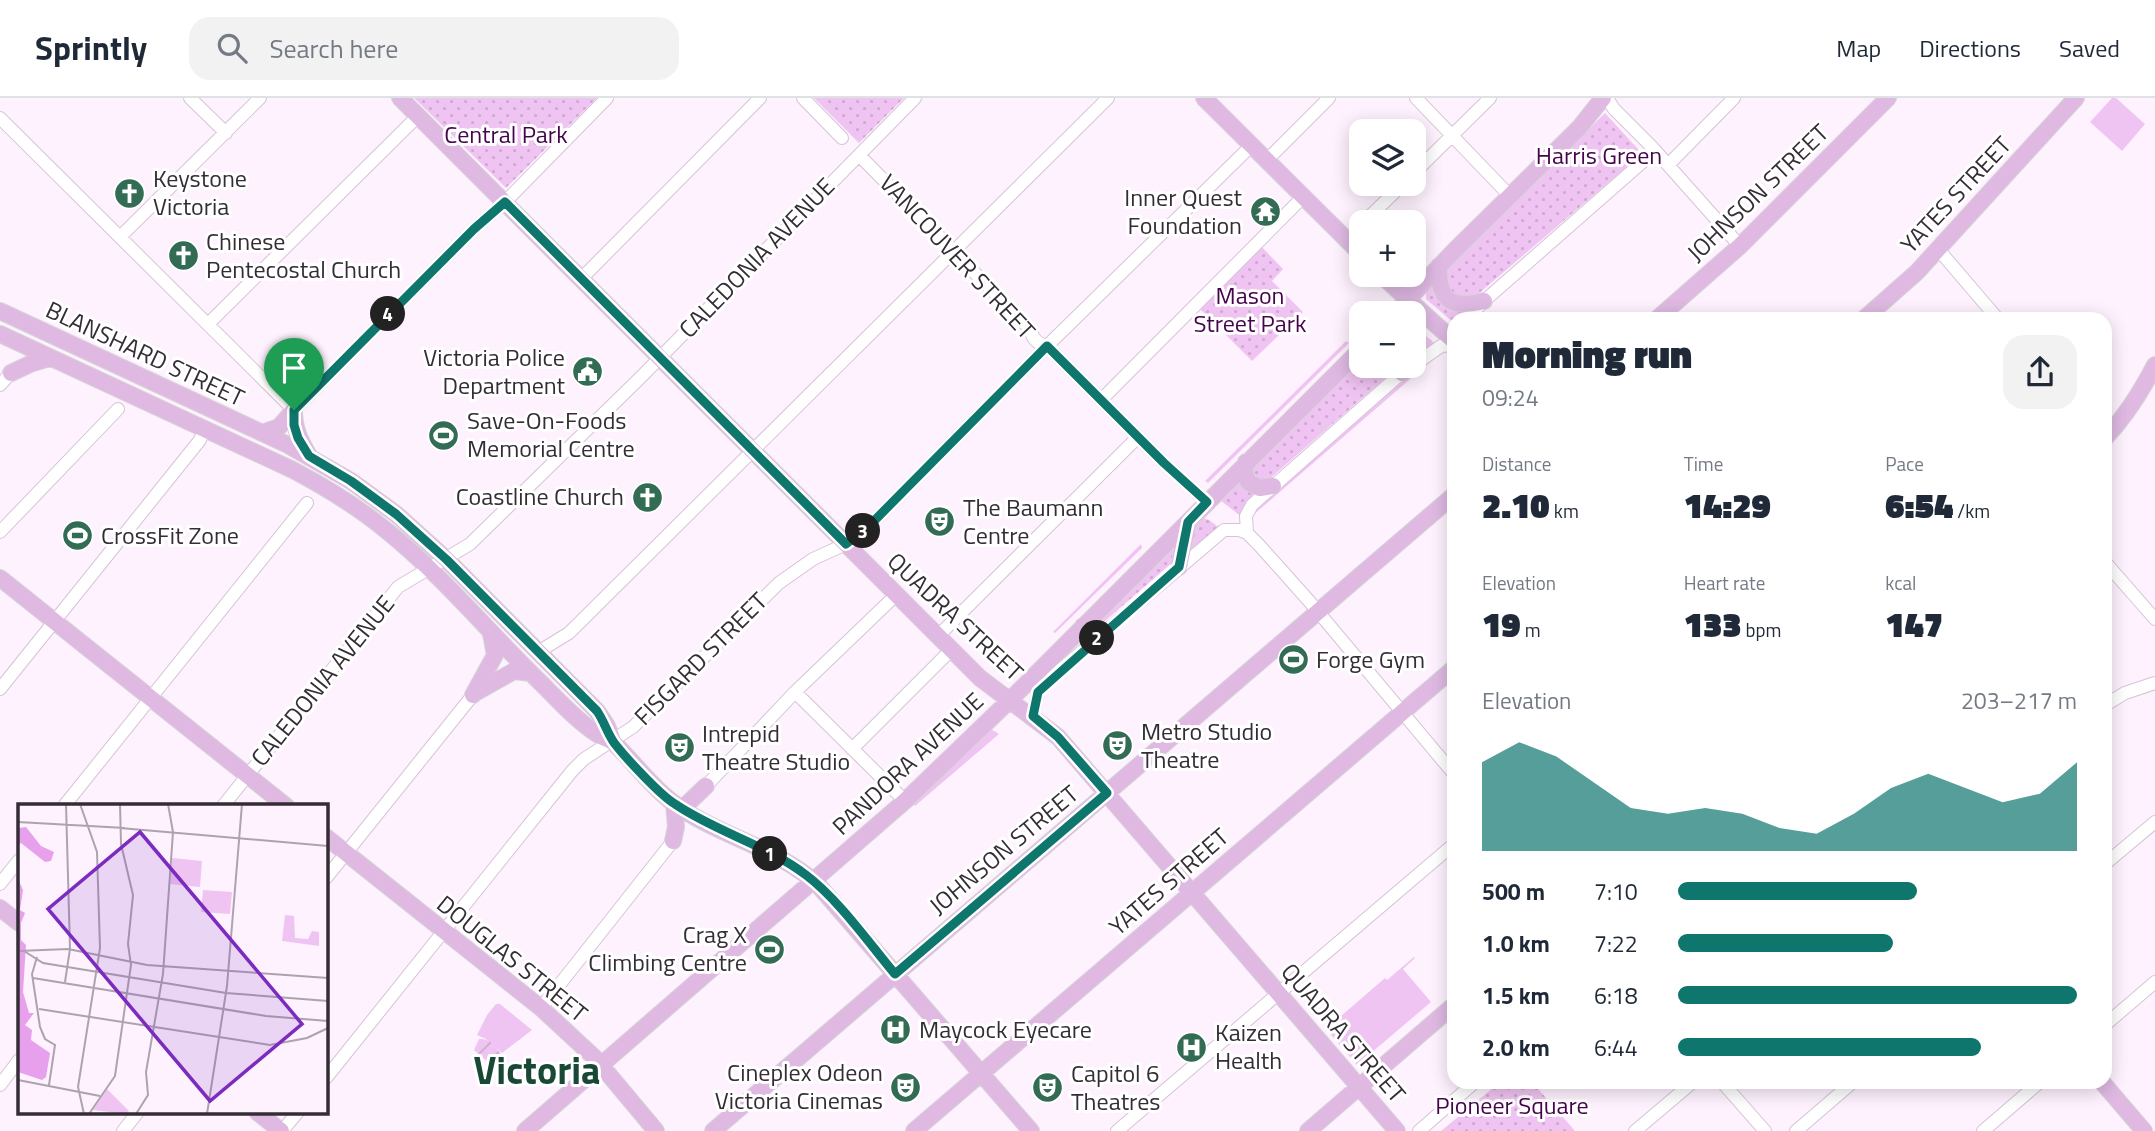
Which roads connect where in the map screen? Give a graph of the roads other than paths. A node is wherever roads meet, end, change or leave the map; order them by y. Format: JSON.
{"nodes":[{"id":1,"x":190,"y":98,"type":"edge"},
{"id":2,"x":260,"y":98,"type":"edge"},
{"id":3,"x":400,"y":98,"type":"edge"},
{"id":4,"x":607,"y":98,"type":"edge"},
{"id":5,"x":760,"y":98,"type":"edge"},
{"id":6,"x":803,"y":98,"type":"edge"},
{"id":7,"x":915,"y":98,"type":"edge"},
{"id":8,"x":1108,"y":98,"type":"edge"},
{"id":9,"x":1329,"y":98,"type":"edge"},
{"id":10,"x":1416,"y":98,"type":"edge"},
{"id":11,"x":1489,"y":98,"type":"edge"},
{"id":12,"x":1605,"y":98,"type":"edge"},
{"id":13,"x":1734,"y":98,"type":"edge"},
{"id":14,"x":1888,"y":98,"type":"edge"},
{"id":15,"x":1206,"y":99,"type":"edge"},
{"id":16,"x":2067,"y":101,"type":"edge"},
{"id":17,"x":418,"y":116,"type":"junction"},
{"id":18,"x":0,"y":118,"type":"edge"},
{"id":19,"x":226,"y":133,"type":"junction"},
{"id":20,"x":1453,"y":135,"type":"junction"},
{"id":21,"x":842,"y":138,"type":"dead end"},
{"id":22,"x":1252,"y":145,"type":"junction"},
{"id":23,"x":1655,"y":151,"type":"junction"},
{"id":24,"x":859,"y":155,"type":"junction"},
{"id":25,"x":1267,"y":160,"type":"junction"},
{"id":26,"x":1426,"y":161,"type":"edge"},
{"id":27,"x":1668,"y":165,"type":"junction"},
{"id":28,"x":1510,"y":195,"type":"junction"},
{"id":29,"x":1391,"y":196,"type":"edge"},
{"id":30,"x":1303,"y":197,"type":"junction"},
{"id":31,"x":505,"y":202,"type":"junction"},
{"id":32,"x":1376,"y":210,"type":"edge"},
{"id":33,"x":120,"y":237,"type":"junction"},
{"id":34,"x":1349,"y":237,"type":"edge"},
{"id":35,"x":1346,"y":240,"type":"junction"},
{"id":36,"x":1349,"y":243,"type":"edge"},
{"id":37,"x":1740,"y":246,"type":"junction"},
{"id":38,"x":1938,"y":249,"type":"junction"},
{"id":39,"x":953,"y":252,"type":"junction"},
{"id":40,"x":1439,"y":266,"type":"junction"},
{"id":41,"x":581,"y":279,"type":"junction"},
{"id":42,"x":1394,"y":287,"type":"edge"},
{"id":43,"x":1408,"y":300,"type":"junction"},
{"id":44,"x":1484,"y":301,"type":"junction"},
{"id":45,"x":0,"y":310,"type":"edge"},
{"id":46,"x":1474,"y":312,"type":"edge"},
{"id":47,"x":1665,"y":312,"type":"edge"},
{"id":48,"x":1872,"y":312,"type":"edge"},
{"id":49,"x":1992,"y":312,"type":"edge"},
{"id":50,"x":208,"y":324,"type":"junction"},
{"id":51,"x":1447,"y":336,"type":"edge"},
{"id":52,"x":5,"y":337,"type":"edge"},
{"id":53,"x":1447,"y":345,"type":"edge"},
{"id":54,"x":1047,"y":346,"type":"junction"},
{"id":55,"x":1426,"y":356,"type":"edge"},
{"id":56,"x":50,"y":358,"type":"junction"},
{"id":57,"x":659,"y":358,"type":"junction"},
{"id":58,"x":1349,"y":361,"type":"edge"},
{"id":59,"x":2155,"y":365,"type":"edge"},
{"id":60,"x":1397,"y":378,"type":"edge"},
{"id":61,"x":6,"y":379,"type":"edge"},
{"id":62,"x":1102,"y":399,"type":"junction"},
{"id":63,"x":197,"y":403,"type":"junction"},
{"id":64,"x":118,"y":409,"type":"dead end"},
{"id":65,"x":294,"y":410,"type":"junction"},
{"id":66,"x":204,"y":429,"type":"junction"},
{"id":67,"x":2112,"y":431,"type":"edge"},
{"id":68,"x":262,"y":433,"type":"junction"},
{"id":69,"x":1138,"y":437,"type":"junction"},
{"id":70,"x":752,"y":451,"type":"junction"},
{"id":71,"x":309,"y":456,"type":"junction"},
{"id":72,"x":1246,"y":462,"type":"junction"},
{"id":73,"x":1273,"y":486,"type":"junction"},
{"id":74,"x":1447,"y":501,"type":"edge"},
{"id":75,"x":1207,"y":502,"type":"junction"},
{"id":76,"x":307,"y":503,"type":"dead end"},
{"id":77,"x":1188,"y":522,"type":"junction"},
{"id":78,"x":0,"y":532,"type":"edge"},
{"id":79,"x":1247,"y":533,"type":"junction"},
{"id":80,"x":846,"y":544,"type":"junction"},
{"id":81,"x":447,"y":560,"type":"junction"},
{"id":82,"x":1179,"y":567,"type":"junction"},
{"id":83,"x":429,"y":569,"type":"junction"},
{"id":84,"x":2112,"y":570,"type":"edge"},
{"id":85,"x":0,"y":578,"type":"edge"},
{"id":86,"x":896,"y":595,"type":"junction"},
{"id":87,"x":1318,"y":611,"type":"junction"},
{"id":88,"x":2155,"y":620,"type":"edge"},
{"id":89,"x":54,"y":621,"type":"junction"},
{"id":90,"x":1083,"y":626,"type":"junction"},
{"id":91,"x":490,"y":632,"type":"junction"},
{"id":92,"x":937,"y":636,"type":"junction"},
{"id":93,"x":1096,"y":639,"type":"junction"},
{"id":94,"x":951,"y":650,"type":"junction"},
{"id":95,"x":538,"y":652,"type":"junction"},
{"id":96,"x":531,"y":673,"type":"junction"},
{"id":97,"x":1447,"y":674,"type":"edge"},
{"id":98,"x":2155,"y":683,"type":"edge"},
{"id":99,"x":0,"y":689,"type":"edge"},
{"id":100,"x":796,"y":692,"type":"junction"},
{"id":101,"x":473,"y":695,"type":"junction"},
{"id":102,"x":152,"y":697,"type":"junction"},
{"id":103,"x":1010,"y":700,"type":"junction"},
{"id":104,"x":2112,"y":701,"type":"edge"},
{"id":105,"x":1402,"y":711,"type":"junction"},
{"id":106,"x":1033,"y":716,"type":"junction"},
{"id":107,"x":613,"y":741,"type":"junction"},
{"id":108,"x":852,"y":749,"type":"junction"},
{"id":109,"x":1447,"y":766,"type":"edge"},
{"id":110,"x":248,"y":775,"type":"junction"},
{"id":111,"x":706,"y":786,"type":"joint"},
{"id":112,"x":1107,"y":793,"type":"junction"},
{"id":113,"x":905,"y":801,"type":"junction"},
{"id":114,"x":66,"y":804,"type":"edge"},
{"id":115,"x":225,"y":804,"type":"edge"},
{"id":116,"x":284,"y":804,"type":"edge"},
{"id":117,"x":688,"y":812,"type":"junction"},
{"id":118,"x":2155,"y":821,"type":"edge"},
{"id":119,"x":327,"y":838,"type":"edge"},
{"id":120,"x":673,"y":841,"type":"junction"},
{"id":121,"x":1447,"y":850,"type":"edge"},
{"id":122,"x":346,"y":853,"type":"junction"},
{"id":123,"x":2112,"y":858,"type":"edge"},
{"id":124,"x":18,"y":861,"type":"edge"},
{"id":125,"x":327,"y":877,"type":"edge"},
{"id":126,"x":814,"y":881,"type":"junction"},
{"id":127,"x":0,"y":884,"type":"edge"},
{"id":128,"x":1192,"y":892,"type":"junction"},
{"id":129,"x":0,"y":908,"type":"edge"},
{"id":130,"x":18,"y":922,"type":"edge"},
{"id":131,"x":444,"y":931,"type":"junction"},
{"id":132,"x":895,"y":974,"type":"junction"},
{"id":133,"x":2155,"y":982,"type":"edge"},
{"id":134,"x":1279,"y":993,"type":"junction"},
{"id":135,"x":541,"y":1008,"type":"junction"},
{"id":136,"x":1447,"y":1011,"type":"edge"},
{"id":137,"x":2112,"y":1019,"type":"edge"},
{"id":138,"x":18,"y":1061,"type":"edge"},
{"id":139,"x":601,"y":1065,"type":"junction"},
{"id":140,"x":982,"y":1073,"type":"junction"},
{"id":141,"x":327,"y":1077,"type":"edge"},
{"id":142,"x":0,"y":1085,"type":"edge"},
{"id":143,"x":1359,"y":1087,"type":"junction"},
{"id":144,"x":1467,"y":1089,"type":"edge"},
{"id":145,"x":1685,"y":1089,"type":"edge"},
{"id":146,"x":1728,"y":1089,"type":"edge"},
{"id":147,"x":1845,"y":1089,"type":"edge"},
{"id":148,"x":2032,"y":1089,"type":"edge"},
{"id":149,"x":2108,"y":1089,"type":"edge"},
{"id":150,"x":136,"y":1114,"type":"edge"},
{"id":151,"x":260,"y":1114,"type":"edge"},
{"id":152,"x":296,"y":1114,"type":"edge"},
{"id":153,"x":123,"y":1131,"type":"edge"},
{"id":154,"x":282,"y":1131,"type":"edge"},
{"id":155,"x":525,"y":1131,"type":"edge"},
{"id":156,"x":656,"y":1131,"type":"edge"},
{"id":157,"x":713,"y":1131,"type":"edge"},
{"id":158,"x":914,"y":1131,"type":"edge"},
{"id":159,"x":1031,"y":1131,"type":"edge"},
{"id":160,"x":1117,"y":1131,"type":"edge"},
{"id":161,"x":1308,"y":1131,"type":"edge"},
{"id":162,"x":1397,"y":1131,"type":"edge"},
{"id":163,"x":1419,"y":1131,"type":"edge"},
{"id":164,"x":1635,"y":1131,"type":"edge"},
{"id":165,"x":1765,"y":1131,"type":"edge"},
{"id":166,"x":1796,"y":1131,"type":"edge"},
{"id":167,"x":1983,"y":1131,"type":"edge"},
{"id":168,"x":2144,"y":1131,"type":"edge"}],
"edges":[{"from":1,"to":19,"type":"street"},
{"from":2,"to":19,"type":"street"},
{"from":3,"to":17,"type":"main road","name":"QUADRA STREET"},
{"from":4,"to":31,"type":"street"},
{"from":5,"to":41,"type":"street"},
{"from":6,"to":21,"type":"street"},
{"from":7,"to":24,"type":"street","name":"CALEDONIA AVENUE"},
{"from":8,"to":39,"type":"street"},
{"from":9,"to":25,"type":"street"},
{"from":10,"to":20,"type":"street"},
{"from":11,"to":20,"type":"street"},
{"from":12,"to":23,"type":"street"},
{"from":12,"to":28,"type":"main road"},
{"from":13,"to":27,"type":"street"},
{"from":14,"to":37,"type":"main road","name":"JOHNSON STREET"},
{"from":15,"to":22,"type":"main road"},
{"from":16,"to":38,"type":"main road","name":"YATES STREET"},
{"from":17,"to":31,"type":"main road","name":"QUADRA STREET"},
{"from":17,"to":50,"type":"street"},
{"from":18,"to":33,"type":"street"},
{"from":19,"to":33,"type":"street"},
{"from":20,"to":26,"type":"street"},
{"from":20,"to":28,"type":"street"},
{"from":22,"to":25,"type":"main road"},
{"from":22,"to":54,"type":"street","name":"FISGARD STREET"},
{"from":23,"to":27,"type":"street"},
{"from":23,"to":44,"type":"street"},
{"from":24,"to":39,"type":"street","name":"VANCOUVER STREET"},
{"from":24,"to":57,"type":"street","name":"CALEDONIA AVENUE"},
{"from":25,"to":30,"type":"main road"},
{"from":27,"to":37,"type":"street"},
{"from":28,"to":40,"type":"main road"},
{"from":29,"to":32,"type":"street"},
{"from":30,"to":35,"type":"main road"},
{"from":30,"to":62,"type":"street"},
{"from":31,"to":41,"type":"main road","name":"QUADRA STREET"},
{"from":31,"to":65,"type":"street"},
{"from":33,"to":50,"type":"street"},
{"from":34,"to":35,"type":"street"},
{"from":35,"to":36,"type":"main road"},
{"from":37,"to":47,"type":"main road","name":"JOHNSON STREET"},
{"from":38,"to":48,"type":"main road","name":"YATES STREET"},
{"from":38,"to":49,"type":"street"},
{"from":39,"to":54,"type":"street","name":"VANCOUVER STREET"},
{"from":39,"to":70,"type":"street"},
{"from":40,"to":43,"type":"main road"},
{"from":40,"to":44,"type":"main road"},
{"from":41,"to":57,"type":"main road","name":"QUADRA STREET"},
{"from":42,"to":43,"type":"main road"},
{"from":43,"to":51,"type":"main road"},
{"from":44,"to":46,"type":"street"},
{"from":45,"to":63,"type":"main road","name":"BLANSHARD STREET"},
{"from":50,"to":65,"type":"street"},
{"from":52,"to":56,"type":"main road","name":"BLANSHARD STREET"},
{"from":52,"to":61,"type":"main road"},
{"from":53,"to":55,"type":"street"},
{"from":54,"to":62,"type":"street","name":"VANCOUVER STREET"},
{"from":54,"to":80,"type":"street","name":"FISGARD STREET"},
{"from":56,"to":61,"type":"main road"},
{"from":56,"to":66,"type":"main road","name":"BLANSHARD STREET"},
{"from":57,"to":70,"type":"main road","name":"QUADRA STREET"},
{"from":57,"to":81,"type":"street","name":"CALEDONIA AVENUE"},
{"from":58,"to":72,"type":"main road","name":"PANDORA AVENUE"},
{"from":59,"to":67,"type":"main road"},
{"from":60,"to":73,"type":"street"},
{"from":62,"to":69,"type":"street","name":"VANCOUVER STREET"},
{"from":63,"to":66,"type":"main road"},
{"from":63,"to":68,"type":"main road","name":"BLANSHARD STREET"},
{"from":64,"to":78,"type":"street"},
{"from":65,"to":68,"type":"main road"},
{"from":65,"to":71,"type":"main road"},
{"from":66,"to":83,"type":"main road","name":"BLANSHARD STREET"},
{"from":66,"to":89,"type":"street"},
{"from":68,"to":71,"type":"main road","name":"BLANSHARD STREET"},
{"from":69,"to":75,"type":"street","name":"VANCOUVER STREET"},
{"from":69,"to":92,"type":"street"},
{"from":70,"to":80,"type":"main road","name":"QUADRA STREET"},
{"from":70,"to":95,"type":"street"},
{"from":71,"to":81,"type":"main road","name":"BLANSHARD STREET"},
{"from":72,"to":73,"type":"main road"},
{"from":72,"to":75,"type":"main road","name":"PANDORA AVENUE"},
{"from":73,"to":79,"type":"street"},
{"from":74,"to":87,"type":"main road","name":"JOHNSON STREET"},
{"from":75,"to":77,"type":"main road","name":"PANDORA AVENUE"},
{"from":76,"to":102,"type":"street"},
{"from":77,"to":82,"type":"main road"},
{"from":77,"to":90,"type":"main road","name":"PANDORA AVENUE"},
{"from":79,"to":82,"type":"street"},
{"from":79,"to":87,"type":"street"},
{"from":80,"to":86,"type":"main road","name":"QUADRA STREET"},
{"from":80,"to":107,"type":"street","name":"FISGARD STREET"},
{"from":81,"to":83,"type":"street","name":"CALEDONIA AVENUE"},
{"from":81,"to":95,"type":"main road","name":"BLANSHARD STREET"},
{"from":82,"to":93,"type":"street"},
{"from":83,"to":91,"type":"main road","name":"BLANSHARD STREET"},
{"from":83,"to":110,"type":"street","name":"CALEDONIA AVENUE"},
{"from":84,"to":88,"type":"street"},
{"from":85,"to":89,"type":"main road"},
{"from":86,"to":92,"type":"main road","name":"QUADRA STREET"},
{"from":86,"to":100,"type":"street"},
{"from":87,"to":105,"type":"street"},
{"from":87,"to":112,"type":"main road","name":"JOHNSON STREET"},
{"from":89,"to":99,"type":"street"},
{"from":89,"to":102,"type":"main road"},
{"from":90,"to":93,"type":"main road"},
{"from":90,"to":103,"type":"main road","name":"PANDORA AVENUE"},
{"from":91,"to":96,"type":"main road","name":"BLANSHARD STREET"},
{"from":91,"to":101,"type":"main road"},
{"from":92,"to":94,"type":"main road","name":"QUADRA STREET"},
{"from":93,"to":106,"type":"street"},
{"from":94,"to":103,"type":"main road","name":"QUADRA STREET"},
{"from":94,"to":108,"type":"street"},
{"from":95,"to":107,"type":"main road","name":"BLANSHARD STREET"},
{"from":96,"to":101,"type":"main road"},
{"from":96,"to":107,"type":"main road","name":"BLANSHARD STREET"},
{"from":97,"to":105,"type":"main road","name":"YATES STREET"},
{"from":98,"to":104,"type":"street"},
{"from":100,"to":108,"type":"street"},
{"from":100,"to":111,"type":"street"},
{"from":101,"to":122,"type":"street"},
{"from":102,"to":110,"type":"main road"},
{"from":102,"to":114,"type":"street"},
{"from":103,"to":106,"type":"main road","name":"QUADRA STREET"},
{"from":103,"to":113,"type":"main road","name":"PANDORA AVENUE"},
{"from":105,"to":109,"type":"street"},
{"from":105,"to":128,"type":"main road","name":"YATES STREET"},
{"from":106,"to":112,"type":"main road","name":"QUADRA STREET"},
{"from":107,"to":117,"type":"main road","name":"BLANSHARD STREET"},
{"from":107,"to":131,"type":"street","name":"FISGARD STREET"},
{"from":108,"to":113,"type":"street"},
{"from":110,"to":115,"type":"street","name":"CALEDONIA AVENUE"},
{"from":110,"to":116,"type":"main road"},
{"from":111,"to":117,"type":"main road"},
{"from":112,"to":128,"type":"main road","name":"QUADRA STREET"},
{"from":112,"to":132,"type":"main road","name":"JOHNSON STREET"},
{"from":113,"to":126,"type":"main road","name":"PANDORA AVENUE"},
{"from":117,"to":120,"type":"main road"},
{"from":117,"to":120,"type":"main road"},
{"from":117,"to":126,"type":"main road","name":"BLANSHARD STREET"},
{"from":118,"to":123,"type":"street"},
{"from":119,"to":122,"type":"main road","name":"DOUGLAS STREET"},
{"from":120,"to":135,"type":"street"},
{"from":121,"to":134,"type":"street"},
{"from":122,"to":125,"type":"street"},
{"from":122,"to":131,"type":"main road","name":"DOUGLAS STREET"},
{"from":124,"to":127,"type":"street"},
{"from":126,"to":132,"type":"main road","name":"BLANSHARD STREET"},
{"from":126,"to":139,"type":"main road","name":"PANDORA AVENUE"},
{"from":128,"to":134,"type":"main road","name":"QUADRA STREET"},
{"from":128,"to":140,"type":"main road","name":"YATES STREET"},
{"from":129,"to":130,"type":"main road"},
{"from":131,"to":135,"type":"main road","name":"DOUGLAS STREET"},
{"from":131,"to":141,"type":"street","name":"FISGARD STREET"},
{"from":132,"to":140,"type":"main road","name":"BLANSHARD STREET"},
{"from":132,"to":157,"type":"main road","name":"JOHNSON STREET"},
{"from":133,"to":137,"type":"street"},
{"from":134,"to":143,"type":"main road","name":"QUADRA STREET"},
{"from":134,"to":160,"type":"street"},
{"from":135,"to":139,"type":"main road","name":"DOUGLAS STREET"},
{"from":136,"to":143,"type":"main road"},
{"from":138,"to":142,"type":"street"},
{"from":139,"to":155,"type":"main road","name":"PANDORA AVENUE"},
{"from":139,"to":156,"type":"main road","name":"DOUGLAS STREET"},
{"from":140,"to":158,"type":"main road","name":"YATES STREET"},
{"from":140,"to":159,"type":"main road","name":"BLANSHARD STREET"},
{"from":143,"to":161,"type":"main road"},
{"from":143,"to":162,"type":"main road","name":"QUADRA STREET"},
{"from":144,"to":163,"type":"street"},
{"from":145,"to":164,"type":"street"},
{"from":146,"to":165,"type":"street"},
{"from":147,"to":166,"type":"street"},
{"from":148,"to":167,"type":"street"},
{"from":149,"to":168,"type":"main road"},
{"from":150,"to":153,"type":"street"},
{"from":151,"to":154,"type":"main road"},
{"from":152,"to":154,"type":"street"}]}
